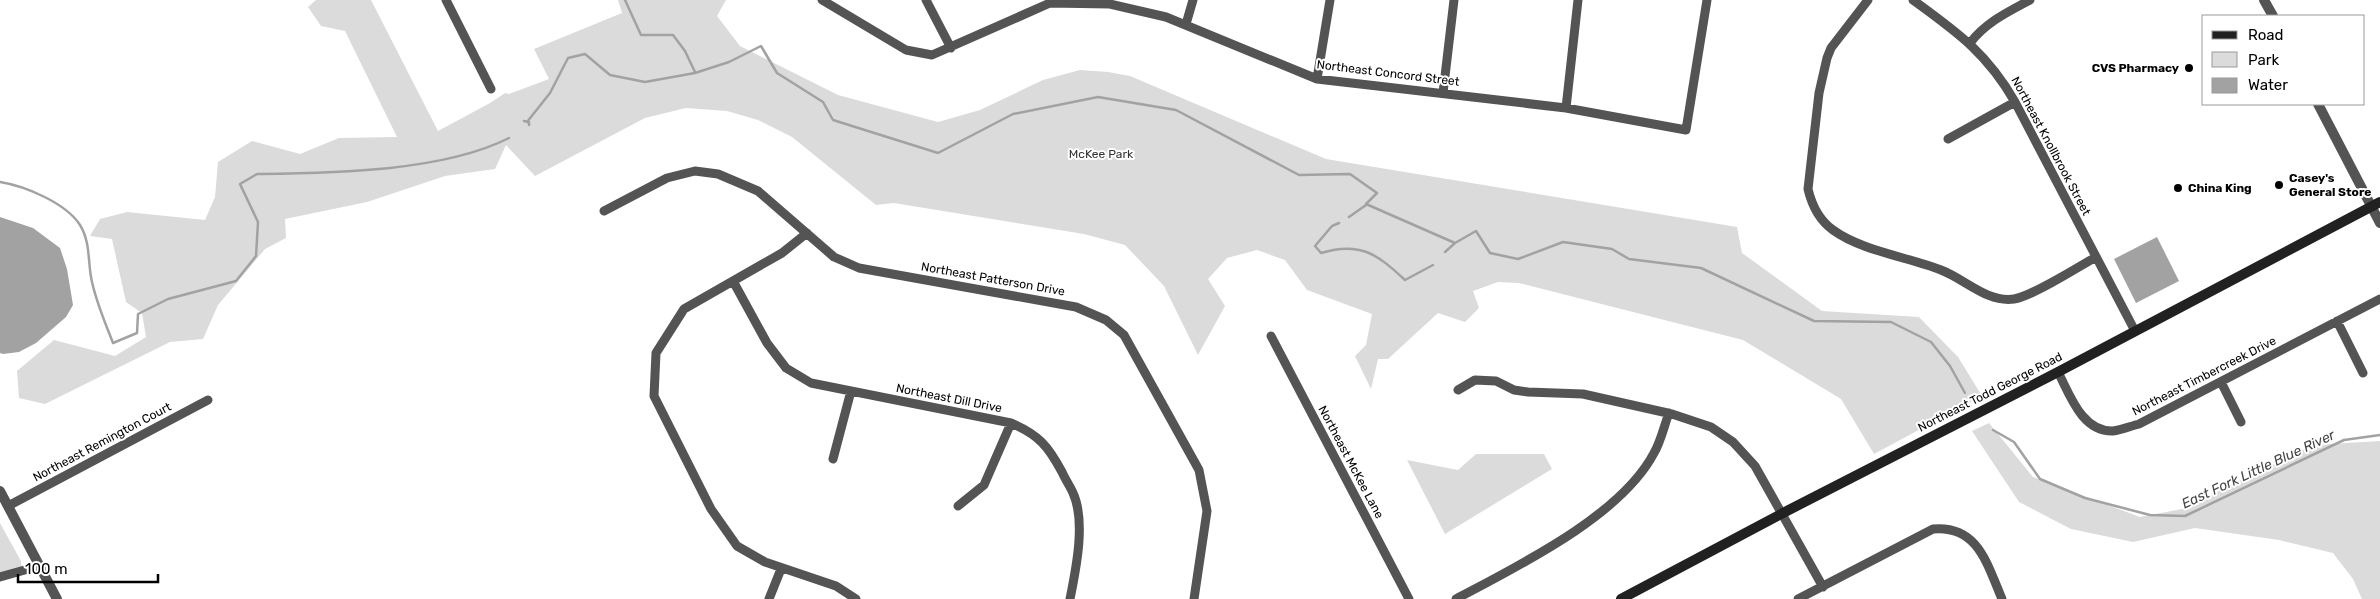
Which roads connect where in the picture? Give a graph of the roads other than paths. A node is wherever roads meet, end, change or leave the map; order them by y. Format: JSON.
{"nodes":[{"id":1,"x":446,"y":0,"type":"edge"},
{"id":2,"x":822,"y":0,"type":"edge"},
{"id":3,"x":926,"y":0,"type":"edge"},
{"id":4,"x":1193,"y":0,"type":"edge"},
{"id":5,"x":1330,"y":0,"type":"edge"},
{"id":6,"x":1454,"y":0,"type":"edge"},
{"id":7,"x":1578,"y":0,"type":"edge"},
{"id":8,"x":1707,"y":0,"type":"edge"},
{"id":9,"x":1868,"y":0,"type":"edge"},
{"id":10,"x":1913,"y":0,"type":"edge"},
{"id":11,"x":2030,"y":0,"type":"edge"},
{"id":12,"x":2264,"y":0,"type":"edge"},
{"id":13,"x":1064,"y":2,"type":"edge"},
{"id":14,"x":2272,"y":15,"type":"edge"},
{"id":15,"x":1186,"y":24,"type":"junction"},
{"id":16,"x":1970,"y":43,"type":"junction"},
{"id":17,"x":952,"y":48,"type":"junction"},
{"id":18,"x":1317,"y":79,"type":"junction"},
{"id":19,"x":491,"y":89,"type":"dead end"},
{"id":20,"x":1443,"y":93,"type":"junction"},
{"id":21,"x":2015,"y":102,"type":"junction"},
{"id":22,"x":2319,"y":105,"type":"edge"},
{"id":23,"x":1566,"y":108,"type":"junction"},
{"id":24,"x":1948,"y":139,"type":"dead end"},
{"id":25,"x":2375,"y":204,"type":"edge"},
{"id":26,"x":604,"y":211,"type":"dead end"},
{"id":27,"x":2380,"y":224,"type":"edge"},
{"id":28,"x":806,"y":233,"type":"junction"},
{"id":29,"x":2096,"y":257,"type":"junction"},
{"id":30,"x":733,"y":281,"type":"junction"},
{"id":31,"x":2380,"y":299,"type":"edge"},
{"id":32,"x":2337,"y":322,"type":"junction"},
{"id":33,"x":2135,"y":331,"type":"junction"},
{"id":34,"x":1271,"y":336,"type":"dead end"},
{"id":35,"x":2058,"y":372,"type":"junction"},
{"id":36,"x":2363,"y":373,"type":"dead end"},
{"id":37,"x":2221,"y":382,"type":"junction"},
{"id":38,"x":1458,"y":390,"type":"dead end"},
{"id":39,"x":851,"y":391,"type":"junction"},
{"id":40,"x":208,"y":400,"type":"dead end"},
{"id":41,"x":1669,"y":413,"type":"junction"},
{"id":42,"x":2240,"y":422,"type":"dead end"},
{"id":43,"x":1011,"y":423,"type":"junction"},
{"id":44,"x":833,"y":458,"type":"dead end"},
{"id":45,"x":0,"y":491,"type":"edge"},
{"id":46,"x":8,"y":506,"type":"junction"},
{"id":47,"x":958,"y":506,"type":"dead end"},
{"id":48,"x":1783,"y":513,"type":"junction"},
{"id":49,"x":39,"y":566,"type":"junction"},
{"id":50,"x":781,"y":569,"type":"junction"},
{"id":51,"x":0,"y":577,"type":"edge"},
{"id":52,"x":1823,"y":587,"type":"junction"},
{"id":53,"x":57,"y":599,"type":"edge"},
{"id":54,"x":769,"y":599,"type":"edge"},
{"id":55,"x":856,"y":599,"type":"edge"},
{"id":56,"x":1070,"y":599,"type":"edge"},
{"id":57,"x":1194,"y":599,"type":"edge"},
{"id":58,"x":1409,"y":599,"type":"edge"},
{"id":59,"x":1456,"y":599,"type":"edge"},
{"id":60,"x":1621,"y":599,"type":"edge"},
{"id":61,"x":1798,"y":599,"type":"edge"},
{"id":62,"x":2002,"y":599,"type":"edge"}],
"edges":[{"from":1,"to":19,"type":"street"},
{"from":2,"to":17,"type":"street","name":"Northeast Concord Street"},
{"from":3,"to":17,"type":"street"},
{"from":4,"to":15,"type":"street"},
{"from":5,"to":18,"type":"street"},
{"from":6,"to":20,"type":"street"},
{"from":7,"to":23,"type":"street"},
{"from":8,"to":23,"type":"street","name":"Northeast Concord Street"},
{"from":9,"to":29,"type":"street"},
{"from":10,"to":16,"type":"street","name":"Northeast Knollbrook Street"},
{"from":11,"to":16,"type":"street"},
{"from":12,"to":14,"type":"street"},
{"from":13,"to":15,"type":"street","name":"Northeast Concord Street"},
{"from":13,"to":17,"type":"street","name":"Northeast Concord Street"},
{"from":15,"to":18,"type":"street","name":"Northeast Concord Street"},
{"from":16,"to":21,"type":"street","name":"Northeast Knollbrook Street"},
{"from":18,"to":20,"type":"street","name":"Northeast Concord Street"},
{"from":20,"to":23,"type":"street","name":"Northeast Concord Street"},
{"from":21,"to":24,"type":"street"},
{"from":21,"to":29,"type":"street","name":"Northeast Knollbrook Street"},
{"from":22,"to":25,"type":"street"},
{"from":25,"to":27,"type":"street"},
{"from":25,"to":33,"type":"main road","name":"Northeast Todd George Road"},
{"from":26,"to":28,"type":"street","name":"Northeast Patterson Drive"},
{"from":28,"to":30,"type":"street"},
{"from":28,"to":57,"type":"street","name":"Northeast Patterson Drive"},
{"from":29,"to":33,"type":"street","name":"Northeast Knollbrook Street"},
{"from":30,"to":39,"type":"street","name":"Northeast Dill Drive"},
{"from":30,"to":50,"type":"street"},
{"from":31,"to":32,"type":"street","name":"Northeast Timbercreek Drive"},
{"from":32,"to":36,"type":"street"},
{"from":32,"to":37,"type":"street","name":"Northeast Timbercreek Drive"},
{"from":33,"to":35,"type":"main road","name":"Northeast Todd George Road"},
{"from":34,"to":58,"type":"street","name":"Northeast McKee Lane"},
{"from":35,"to":37,"type":"street","name":"Northeast Timbercreek Drive"},
{"from":35,"to":48,"type":"main road","name":"Northeast Todd George Road"},
{"from":37,"to":42,"type":"street"},
{"from":38,"to":41,"type":"street"},
{"from":39,"to":43,"type":"street","name":"Northeast Dill Drive"},
{"from":39,"to":44,"type":"street"},
{"from":40,"to":46,"type":"street","name":"Northeast Remington Court"},
{"from":41,"to":48,"type":"street"},
{"from":41,"to":59,"type":"street"},
{"from":43,"to":47,"type":"street"},
{"from":43,"to":56,"type":"street","name":"Northeast Dill Drive"},
{"from":45,"to":46,"type":"street"},
{"from":46,"to":49,"type":"street"},
{"from":48,"to":52,"type":"street"},
{"from":48,"to":60,"type":"main road","name":"Northeast Todd George Road"},
{"from":49,"to":51,"type":"street"},
{"from":49,"to":53,"type":"street"},
{"from":50,"to":54,"type":"street"},
{"from":50,"to":55,"type":"street"},
{"from":52,"to":61,"type":"street"},
{"from":52,"to":62,"type":"street"}]}
